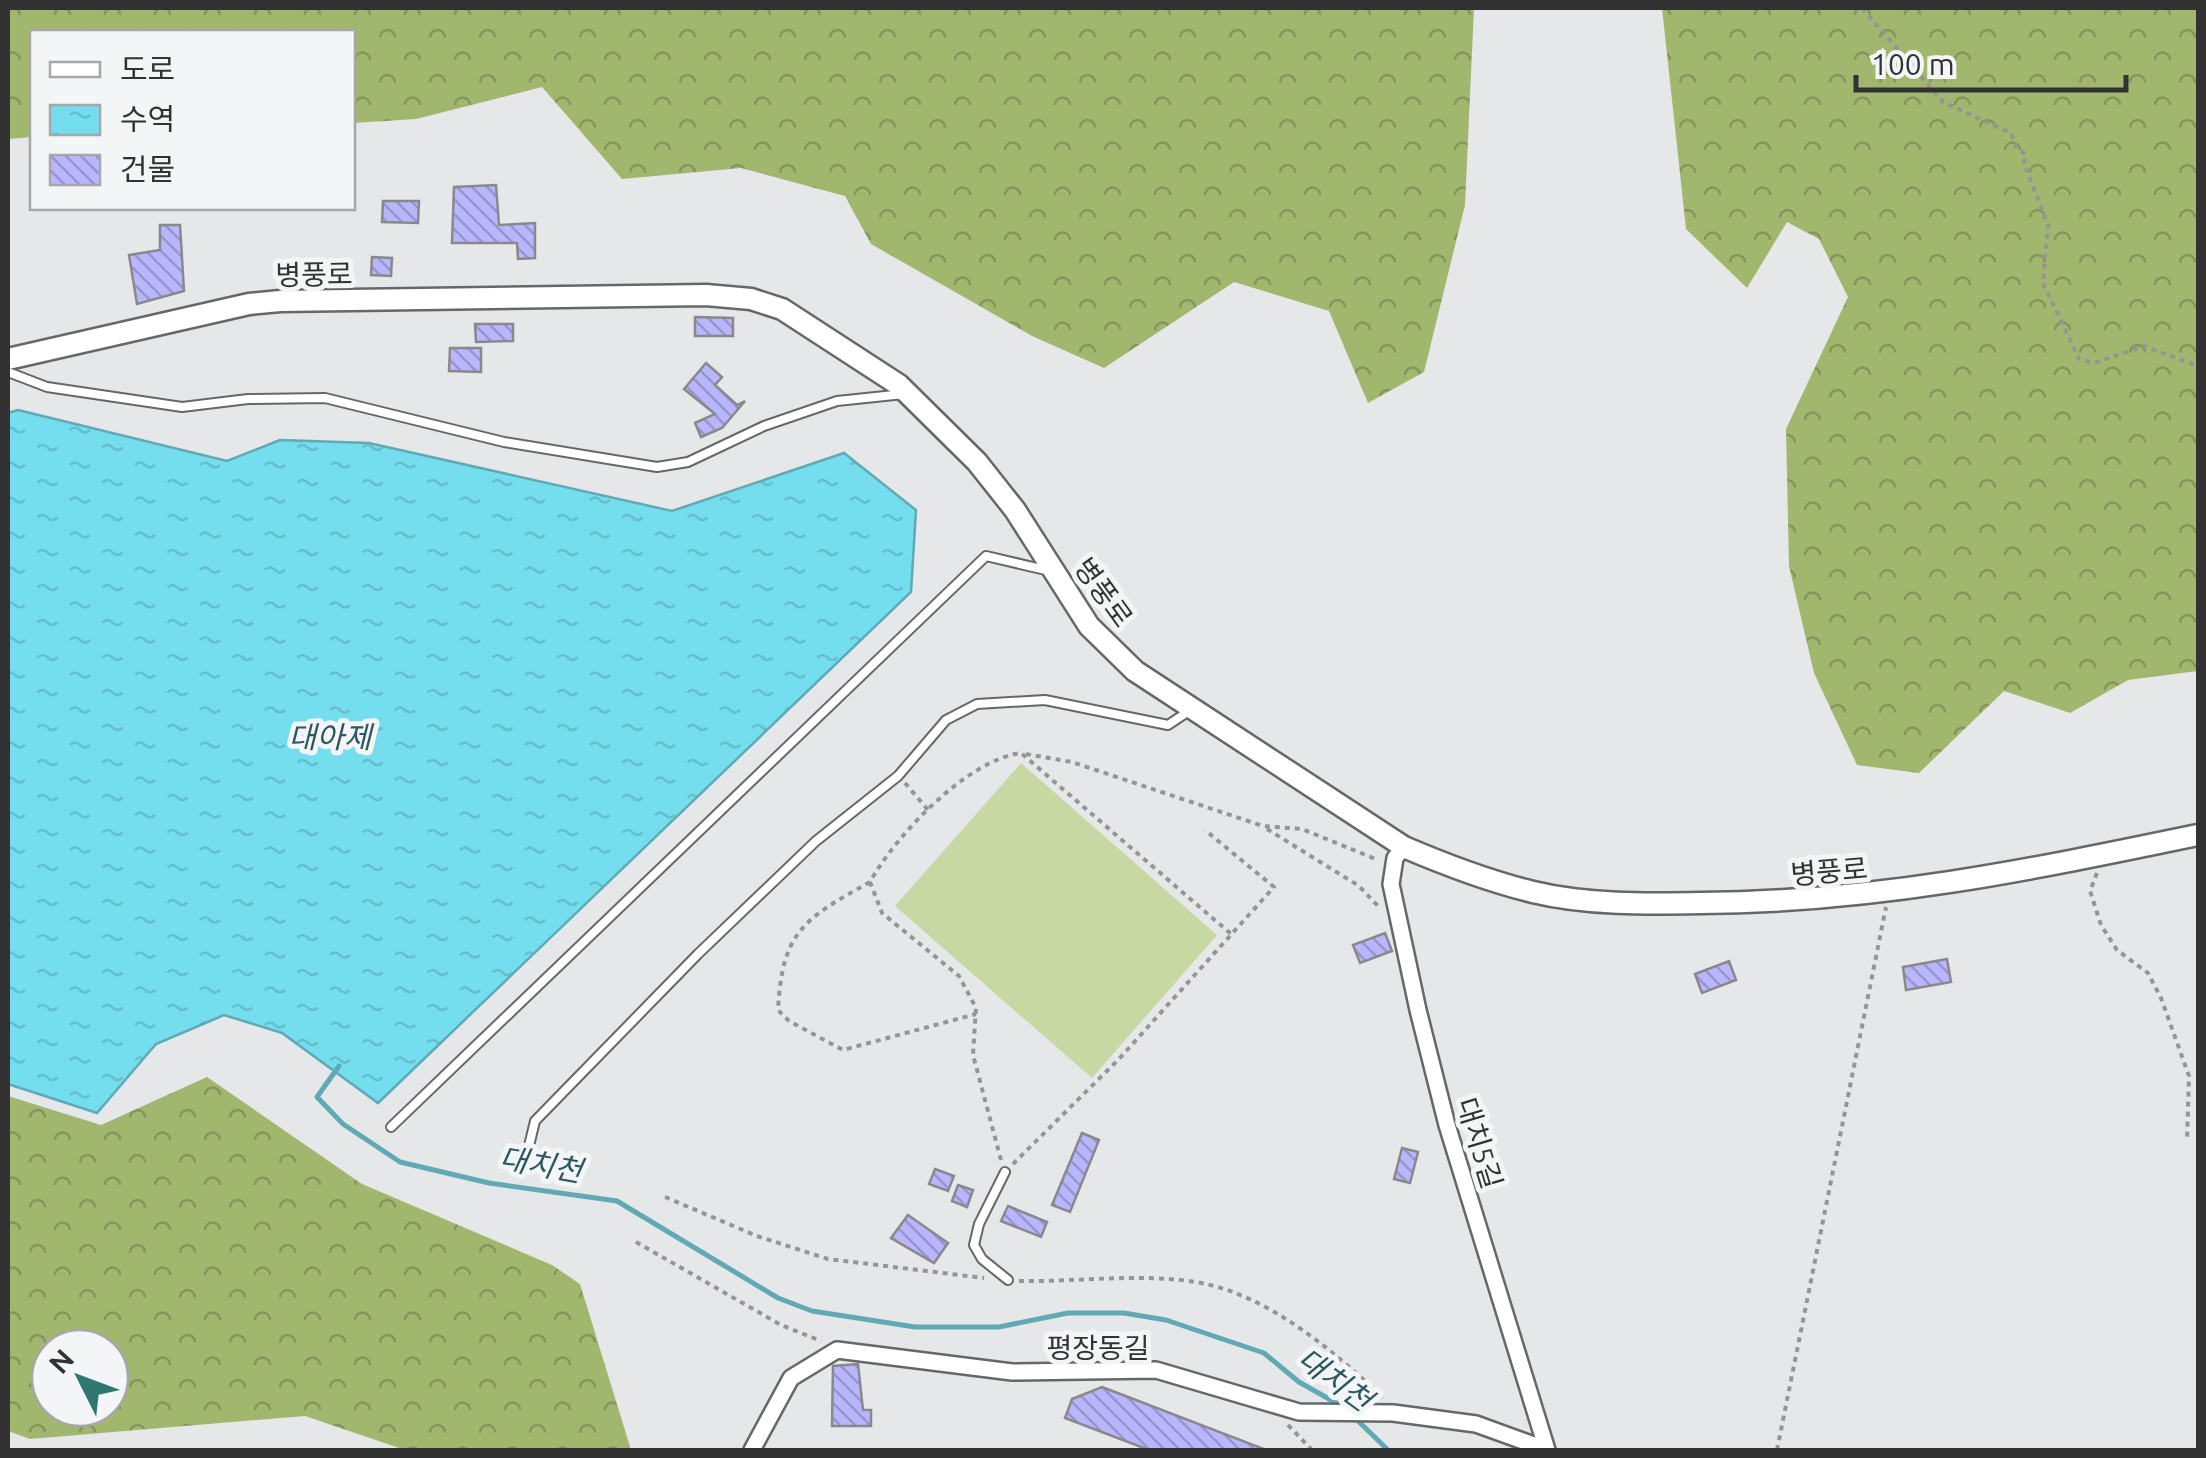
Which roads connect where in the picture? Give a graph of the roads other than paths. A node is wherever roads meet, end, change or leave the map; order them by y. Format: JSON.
{"nodes":[{"id":1,"x":8,"y":361,"type":"edge"},
{"id":2,"x":908,"y":394,"type":"junction"},
{"id":3,"x":1054,"y":572,"type":"junction"},
{"id":4,"x":1193,"y":708,"type":"junction"},
{"id":5,"x":2198,"y":835,"type":"edge"},
{"id":6,"x":1404,"y":846,"type":"junction"},
{"id":7,"x":391,"y":1127,"type":"dead end"},
{"id":8,"x":536,"y":1166,"type":"dead end"},
{"id":9,"x":1005,"y":1172,"type":"road end"},
{"id":10,"x":1008,"y":1280,"type":"road end"},
{"id":11,"x":752,"y":1450,"type":"edge"},
{"id":12,"x":1546,"y":1450,"type":"edge"}],
"edges":[{"from":1,"to":2,"type":"lane"},
{"from":1,"to":2,"type":"main road","name":"병풍로"},
{"from":2,"to":3,"type":"main road","name":"병풍로"},
{"from":3,"to":4,"type":"main road","name":"병풍로"},
{"from":3,"to":7,"type":"lane"},
{"from":4,"to":6,"type":"main road","name":"병풍로"},
{"from":4,"to":8,"type":"lane"},
{"from":5,"to":6,"type":"main road","name":"병풍로"},
{"from":6,"to":12,"type":"street","name":"대치5길"},
{"from":9,"to":10,"type":"lane"},
{"from":11,"to":12,"type":"street","name":"평장동길"}]}
